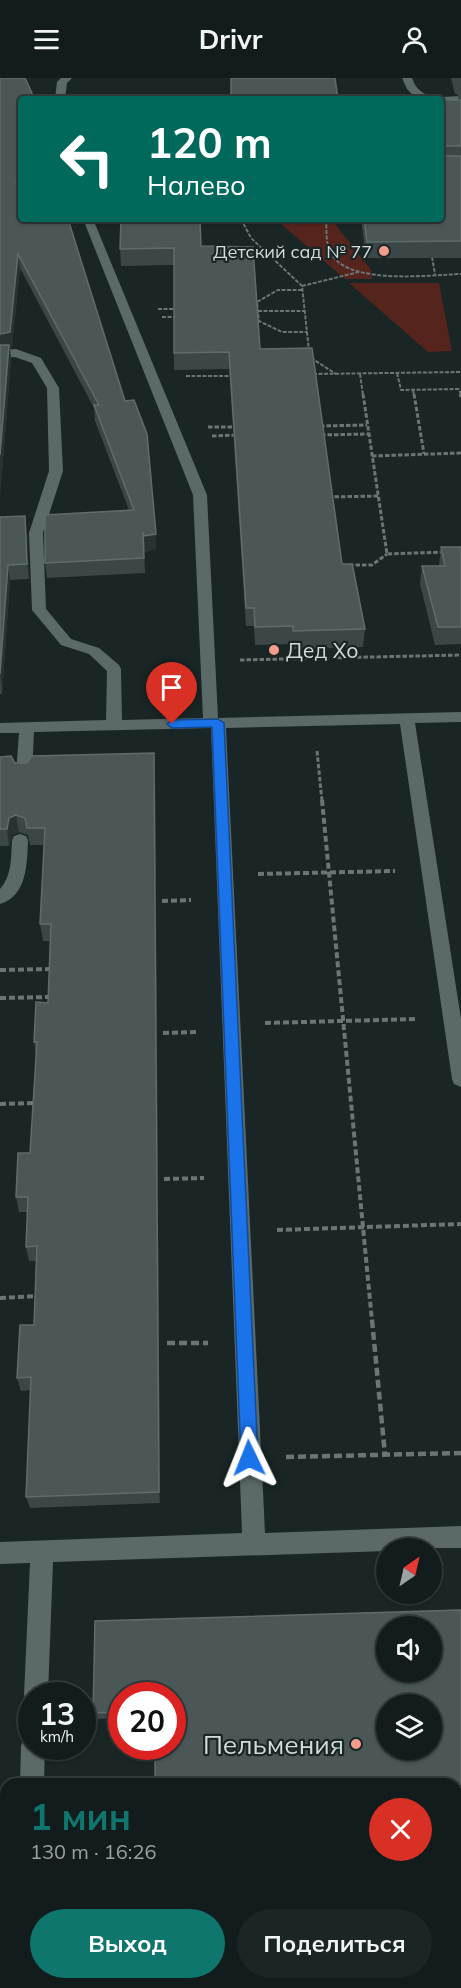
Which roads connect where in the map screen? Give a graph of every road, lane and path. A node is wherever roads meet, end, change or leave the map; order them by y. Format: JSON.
{"nodes":[{"id":1,"x":67,"y":78,"type":"edge"},
{"id":2,"x":407,"y":78,"type":"edge"},
{"id":3,"x":60,"y":96,"type":"edge"},
{"id":4,"x":418,"y":96,"type":"edge"},
{"id":5,"x":444,"y":98,"type":"edge"},
{"id":6,"x":461,"y":99,"type":"edge"},
{"id":7,"x":89,"y":222,"type":"edge"},
{"id":8,"x":242,"y":222,"type":"edge"},
{"id":9,"x":326,"y":222,"type":"edge"},
{"id":10,"x":432,"y":257,"type":"edge"},
{"id":11,"x":359,"y":272,"type":"junction"},
{"id":12,"x":435,"y":274,"type":"junction"},
{"id":13,"x":461,"y":274,"type":"edge"},
{"id":14,"x":302,"y":288,"type":"junction"},
{"id":15,"x":257,"y":311,"type":"junction"},
{"id":16,"x":304,"y":311,"type":"junction"},
{"id":17,"x":307,"y":332,"type":"junction"},
{"id":18,"x":0,"y":354,"type":"edge"},
{"id":19,"x":461,"y":372,"type":"edge"},
{"id":20,"x":398,"y":373,"type":"junction"},
{"id":21,"x":312,"y":374,"type":"edge"},
{"id":22,"x":336,"y":374,"type":"junction"},
{"id":23,"x":360,"y":374,"type":"junction"},
{"id":24,"x":237,"y":375,"type":"edge"},
{"id":25,"x":180,"y":376,"type":"edge"},
{"id":26,"x":413,"y":390,"type":"junction"},
{"id":27,"x":461,"y":397,"type":"edge"},
{"id":28,"x":368,"y":425,"type":"junction"},
{"id":29,"x":319,"y":426,"type":"edge"},
{"id":30,"x":240,"y":427,"type":"edge"},
{"id":31,"x":200,"y":428,"type":"dead end"},
{"id":32,"x":369,"y":434,"type":"junction"},
{"id":33,"x":241,"y":435,"type":"edge"},
{"id":34,"x":320,"y":435,"type":"edge"},
{"id":35,"x":205,"y":436,"type":"dead end"},
{"id":36,"x":461,"y":453,"type":"edge"},
{"id":37,"x":424,"y":454,"type":"junction"},
{"id":38,"x":372,"y":456,"type":"junction"},
{"id":39,"x":378,"y":496,"type":"junction"},
{"id":40,"x":328,"y":497,"type":"edge"},
{"id":41,"x":450,"y":552,"type":"edge"},
{"id":42,"x":387,"y":554,"type":"junction"},
{"id":43,"x":339,"y":565,"type":"edge"},
{"id":44,"x":461,"y":655,"type":"edge"},
{"id":45,"x":209,"y":660,"type":"junction"},
{"id":46,"x":461,"y":717,"type":"edge"},
{"id":47,"x":407,"y":718,"type":"junction"},
{"id":48,"x":215,"y":723,"type":"junction"},
{"id":49,"x":114,"y":725,"type":"junction"},
{"id":50,"x":27,"y":727,"type":"junction"},
{"id":51,"x":0,"y":728,"type":"edge"},
{"id":52,"x":317,"y":750,"type":"dead end"},
{"id":53,"x":24,"y":774,"type":"edge"},
{"id":54,"x":20,"y":840,"type":"edge"},
{"id":55,"x":429,"y":870,"type":"junction"},
{"id":56,"x":329,"y":872,"type":"junction"},
{"id":57,"x":224,"y":875,"type":"junction"},
{"id":58,"x":0,"y":898,"type":"edge"},
{"id":59,"x":194,"y":900,"type":"dead end"},
{"id":60,"x":162,"y":901,"type":"dead end"},
{"id":61,"x":52,"y":969,"type":"edge"},
{"id":62,"x":0,"y":970,"type":"edge"},
{"id":63,"x":52,"y":997,"type":"edge"},
{"id":64,"x":0,"y":998,"type":"edge"},
{"id":65,"x":452,"y":1018,"type":"junction"},
{"id":66,"x":343,"y":1021,"type":"junction"},
{"id":67,"x":231,"y":1024,"type":"junction"},
{"id":68,"x":197,"y":1032,"type":"dead end"},
{"id":69,"x":163,"y":1033,"type":"dead end"},
{"id":70,"x":461,"y":1079,"type":"edge"},
{"id":71,"x":47,"y":1103,"type":"edge"},
{"id":72,"x":0,"y":1104,"type":"edge"},
{"id":73,"x":202,"y":1178,"type":"dead end"},
{"id":74,"x":164,"y":1179,"type":"dead end"},
{"id":75,"x":461,"y":1224,"type":"edge"},
{"id":76,"x":363,"y":1227,"type":"junction"},
{"id":77,"x":240,"y":1232,"type":"junction"},
{"id":78,"x":39,"y":1296,"type":"edge"},
{"id":79,"x":0,"y":1298,"type":"edge"},
{"id":80,"x":167,"y":1343,"type":"dead end"},
{"id":81,"x":206,"y":1343,"type":"dead end"},
{"id":82,"x":461,"y":1452,"type":"edge"},
{"id":83,"x":385,"y":1455,"type":"junction"},
{"id":84,"x":249,"y":1458,"type":"junction"},
{"id":85,"x":461,"y":1537,"type":"edge"},
{"id":86,"x":254,"y":1544,"type":"junction"},
{"id":87,"x":42,"y":1551,"type":"junction"},
{"id":88,"x":0,"y":1553,"type":"edge"},
{"id":89,"x":37,"y":1682,"type":"edge"},
{"id":90,"x":33,"y":1760,"type":"edge"},
{"id":91,"x":32,"y":1778,"type":"edge"}],
"edges":[{"from":1,"to":3,"type":"street"},
{"from":2,"to":4,"type":"street"},
{"from":5,"to":6,"type":"street"},
{"from":7,"to":45,"type":"street"},
{"from":8,"to":14,"type":"path"},
{"from":9,"to":11,"type":"path"},
{"from":10,"to":12,"type":"path"},
{"from":11,"to":12,"type":"path"},
{"from":11,"to":14,"type":"path"},
{"from":12,"to":13,"type":"path"},
{"from":14,"to":15,"type":"path"},
{"from":14,"to":16,"type":"path"},
{"from":15,"to":16,"type":"path"},
{"from":15,"to":17,"type":"path"},
{"from":16,"to":17,"type":"path"},
{"from":17,"to":22,"type":"path"},
{"from":18,"to":49,"type":"street"},
{"from":19,"to":20,"type":"path"},
{"from":20,"to":23,"type":"path"},
{"from":20,"to":26,"type":"path"},
{"from":21,"to":22,"type":"path"},
{"from":22,"to":23,"type":"path"},
{"from":23,"to":28,"type":"path"},
{"from":24,"to":25,"type":"path"},
{"from":26,"to":27,"type":"path"},
{"from":26,"to":37,"type":"path"},
{"from":28,"to":29,"type":"path"},
{"from":28,"to":32,"type":"path"},
{"from":30,"to":31,"type":"path"},
{"from":32,"to":34,"type":"path"},
{"from":32,"to":38,"type":"path"},
{"from":33,"to":35,"type":"path"},
{"from":36,"to":37,"type":"path"},
{"from":37,"to":38,"type":"path"},
{"from":38,"to":39,"type":"path"},
{"from":39,"to":40,"type":"path"},
{"from":39,"to":42,"type":"path"},
{"from":41,"to":42,"type":"path"},
{"from":42,"to":43,"type":"path"},
{"from":44,"to":45,"type":"path"},
{"from":45,"to":48,"type":"street"},
{"from":46,"to":47,"type":"street"},
{"from":47,"to":48,"type":"street"},
{"from":47,"to":55,"type":"street"},
{"from":48,"to":49,"type":"street"},
{"from":48,"to":57,"type":"street"},
{"from":49,"to":50,"type":"street"},
{"from":50,"to":51,"type":"street"},
{"from":50,"to":53,"type":"street"},
{"from":52,"to":56,"type":"path"},
{"from":54,"to":58,"type":"street"},
{"from":55,"to":56,"type":"path"},
{"from":55,"to":65,"type":"street"},
{"from":56,"to":57,"type":"path"},
{"from":56,"to":66,"type":"path"},
{"from":57,"to":67,"type":"street"},
{"from":59,"to":60,"type":"path"},
{"from":61,"to":62,"type":"path"},
{"from":63,"to":64,"type":"path"},
{"from":65,"to":66,"type":"path"},
{"from":65,"to":70,"type":"street"},
{"from":66,"to":67,"type":"path"},
{"from":66,"to":76,"type":"path"},
{"from":67,"to":77,"type":"street"},
{"from":68,"to":69,"type":"path"},
{"from":71,"to":72,"type":"path"},
{"from":73,"to":74,"type":"path"},
{"from":75,"to":76,"type":"path"},
{"from":76,"to":77,"type":"path"},
{"from":76,"to":83,"type":"path"},
{"from":77,"to":84,"type":"street"},
{"from":78,"to":79,"type":"path"},
{"from":80,"to":81,"type":"path"},
{"from":82,"to":83,"type":"path"},
{"from":83,"to":84,"type":"path"},
{"from":84,"to":86,"type":"street"},
{"from":85,"to":86,"type":"street"},
{"from":86,"to":87,"type":"street"},
{"from":87,"to":88,"type":"street"},
{"from":87,"to":89,"type":"street"},
{"from":90,"to":91,"type":"street"}]}
